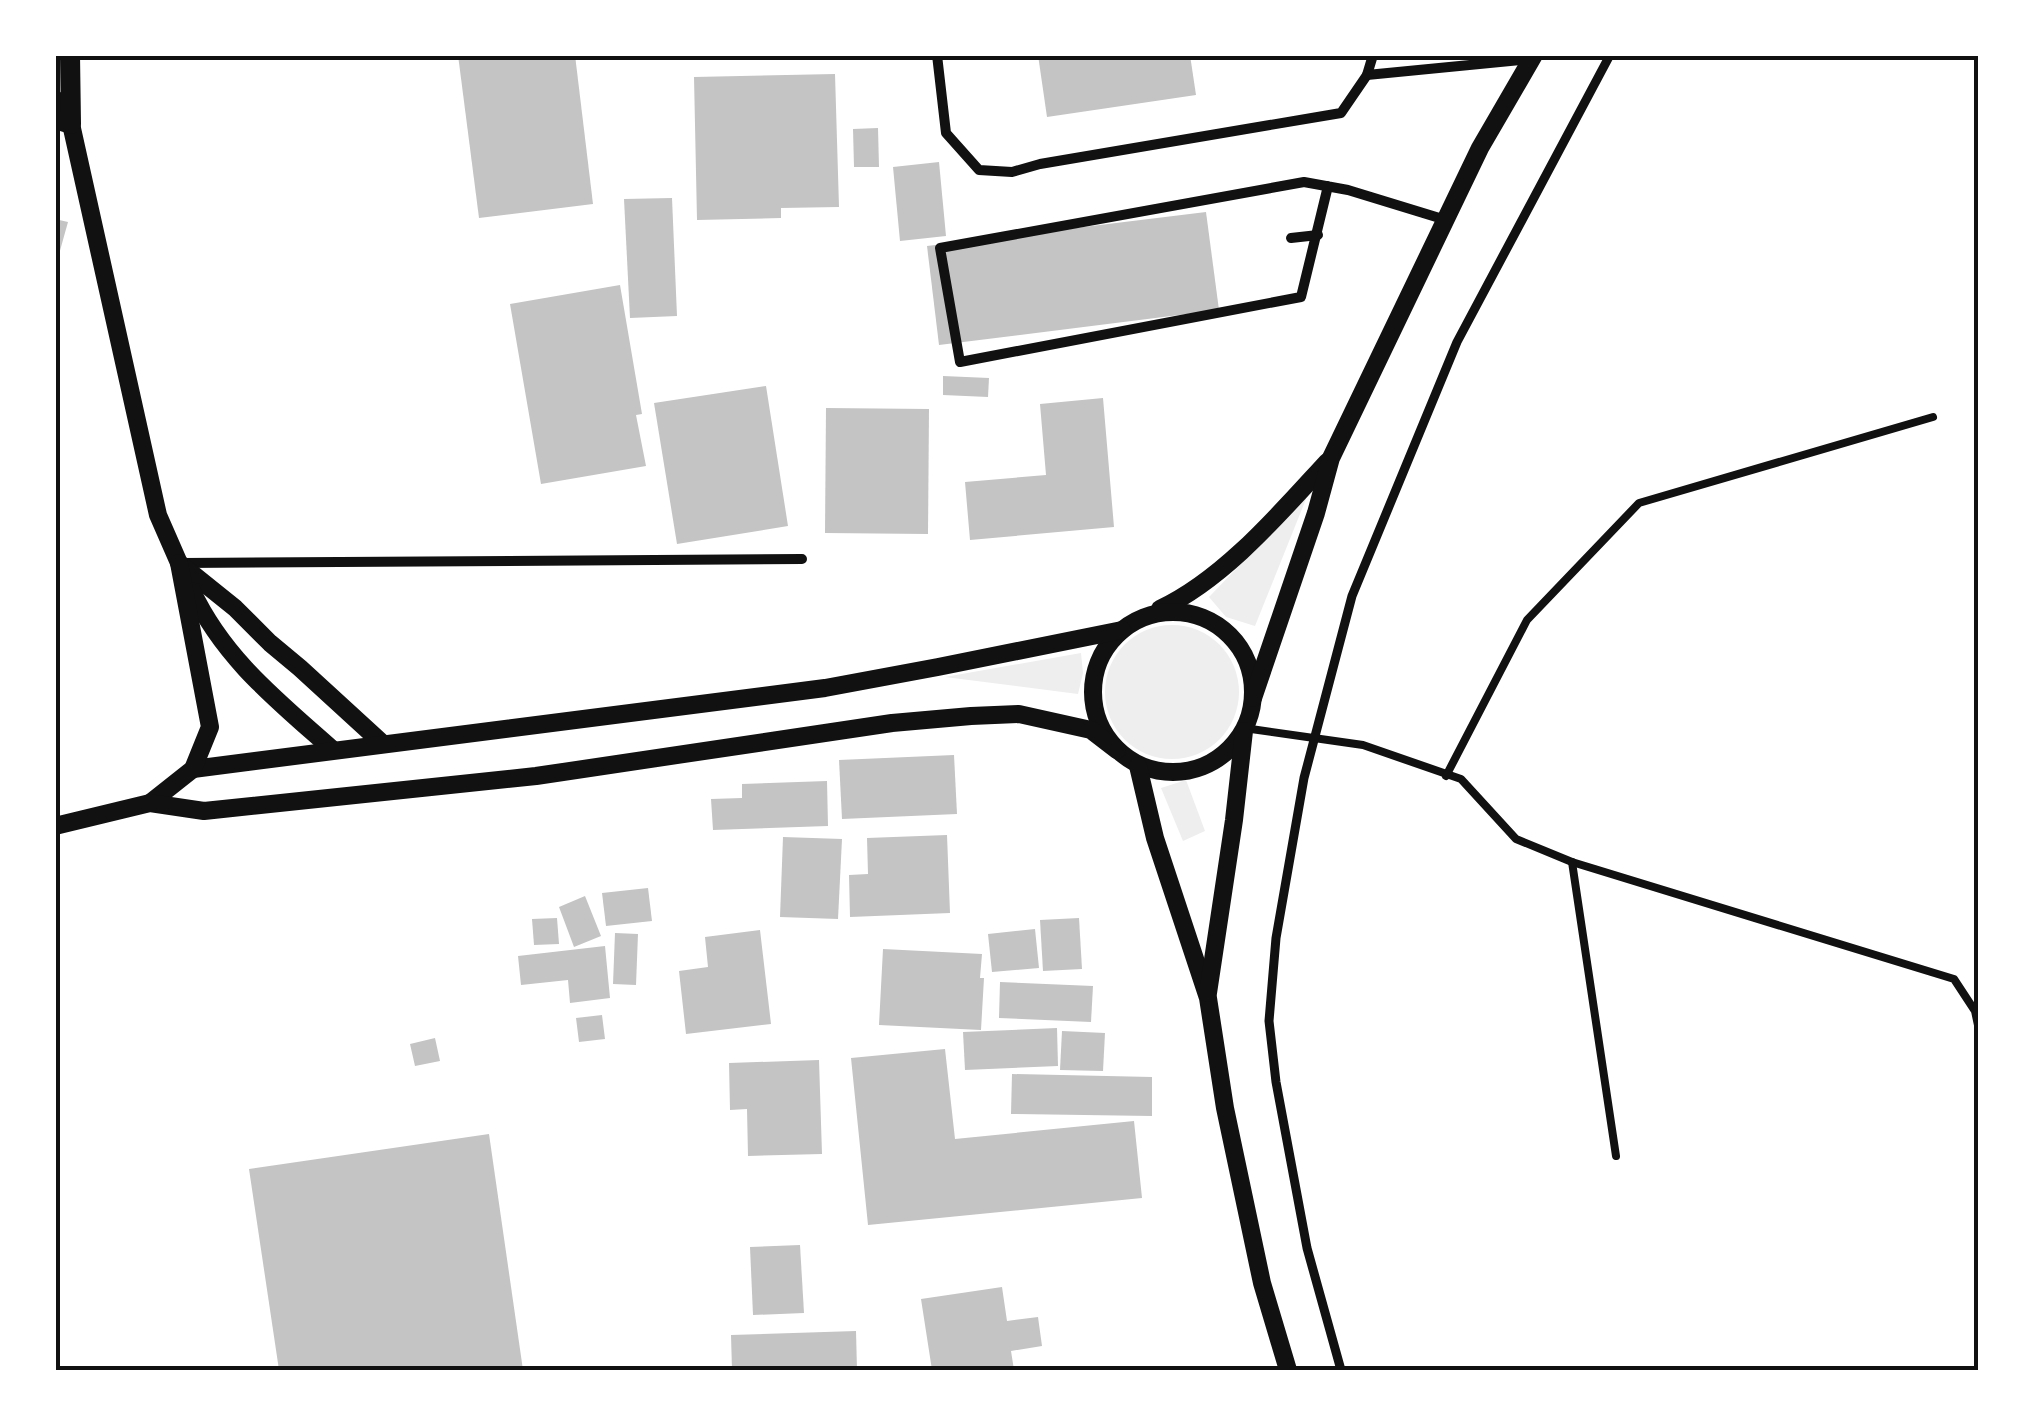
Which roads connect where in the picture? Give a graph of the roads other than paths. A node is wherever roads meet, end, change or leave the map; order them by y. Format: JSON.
{"nodes":[{"id":1,"x":70,"y":55,"type":"edge"},
{"id":2,"x":937,"y":55,"type":"edge"},
{"id":3,"x":1373,"y":55,"type":"edge"},
{"id":4,"x":1610,"y":55,"type":"edge"},
{"id":5,"x":1533,"y":57,"type":"edge"},
{"id":6,"x":1367,"y":75,"type":"junction"},
{"id":7,"x":55,"y":99,"type":"edge"},
{"id":8,"x":63,"y":122,"type":"edge"},
{"id":9,"x":1328,"y":186,"type":"junction"},
{"id":10,"x":1446,"y":220,"type":"junction"},
{"id":11,"x":1318,"y":235,"type":"junction"},
{"id":12,"x":1291,"y":238,"type":"dead end"},
{"id":13,"x":1933,"y":417,"type":"dead end"},
{"id":14,"x":1331,"y":458,"type":"junction"},
{"id":15,"x":802,"y":559,"type":"dead end"},
{"id":16,"x":179,"y":563,"type":"junction"},
{"id":17,"x":1145,"y":617,"type":"junction"},
{"id":18,"x":1122,"y":630,"type":"junction"},
{"id":19,"x":1253,"y":698,"type":"junction"},
{"id":20,"x":1244,"y":728,"type":"junction"},
{"id":21,"x":1314,"y":738,"type":"junction"},
{"id":22,"x":383,"y":744,"type":"junction"},
{"id":23,"x":333,"y":750,"type":"junction"},
{"id":24,"x":1118,"y":750,"type":"junction"},
{"id":25,"x":1138,"y":766,"type":"junction"},
{"id":26,"x":193,"y":769,"type":"junction"},
{"id":27,"x":1446,"y":776,"type":"junction"},
{"id":28,"x":150,"y":803,"type":"junction"},
{"id":29,"x":55,"y":826,"type":"edge"},
{"id":30,"x":1572,"y":862,"type":"junction"},
{"id":31,"x":1208,"y":998,"type":"junction"},
{"id":32,"x":1979,"y":1030,"type":"edge"},
{"id":33,"x":1616,"y":1156,"type":"dead end"},
{"id":34,"x":1288,"y":1370,"type":"edge"},
{"id":35,"x":1342,"y":1370,"type":"edge"}],
"edges":[{"from":1,"to":8,"type":"main road"},
{"from":2,"to":6,"type":"street"},
{"from":3,"to":6,"type":"street"},
{"from":4,"to":21,"type":"street"},
{"from":5,"to":6,"type":"street"},
{"from":5,"to":10,"type":"street"},
{"from":7,"to":8,"type":"street"},
{"from":8,"to":16,"type":"street"},
{"from":9,"to":10,"type":"street"},
{"from":9,"to":11,"type":"street"},
{"from":9,"to":11,"type":"street"},
{"from":10,"to":14,"type":"street"},
{"from":11,"to":12,"type":"street"},
{"from":13,"to":27,"type":"lane"},
{"from":14,"to":17,"type":"street"},
{"from":14,"to":19,"type":"street"},
{"from":15,"to":16,"type":"street"},
{"from":16,"to":22,"type":"street"},
{"from":16,"to":23,"type":"street"},
{"from":16,"to":26,"type":"street"},
{"from":17,"to":18,"type":"street"},
{"from":17,"to":19,"type":"street"},
{"from":18,"to":22,"type":"street"},
{"from":18,"to":24,"type":"street"},
{"from":19,"to":20,"type":"street"},
{"from":20,"to":21,"type":"lane"},
{"from":20,"to":25,"type":"street"},
{"from":20,"to":31,"type":"street"},
{"from":21,"to":27,"type":"lane"},
{"from":21,"to":35,"type":"street"},
{"from":22,"to":23,"type":"street"},
{"from":23,"to":26,"type":"street"},
{"from":24,"to":25,"type":"street"},
{"from":24,"to":28,"type":"street"},
{"from":25,"to":31,"type":"street"},
{"from":26,"to":28,"type":"street"},
{"from":27,"to":30,"type":"lane"},
{"from":28,"to":29,"type":"street"},
{"from":30,"to":32,"type":"lane"},
{"from":30,"to":33,"type":"lane"},
{"from":31,"to":34,"type":"street"}]}
